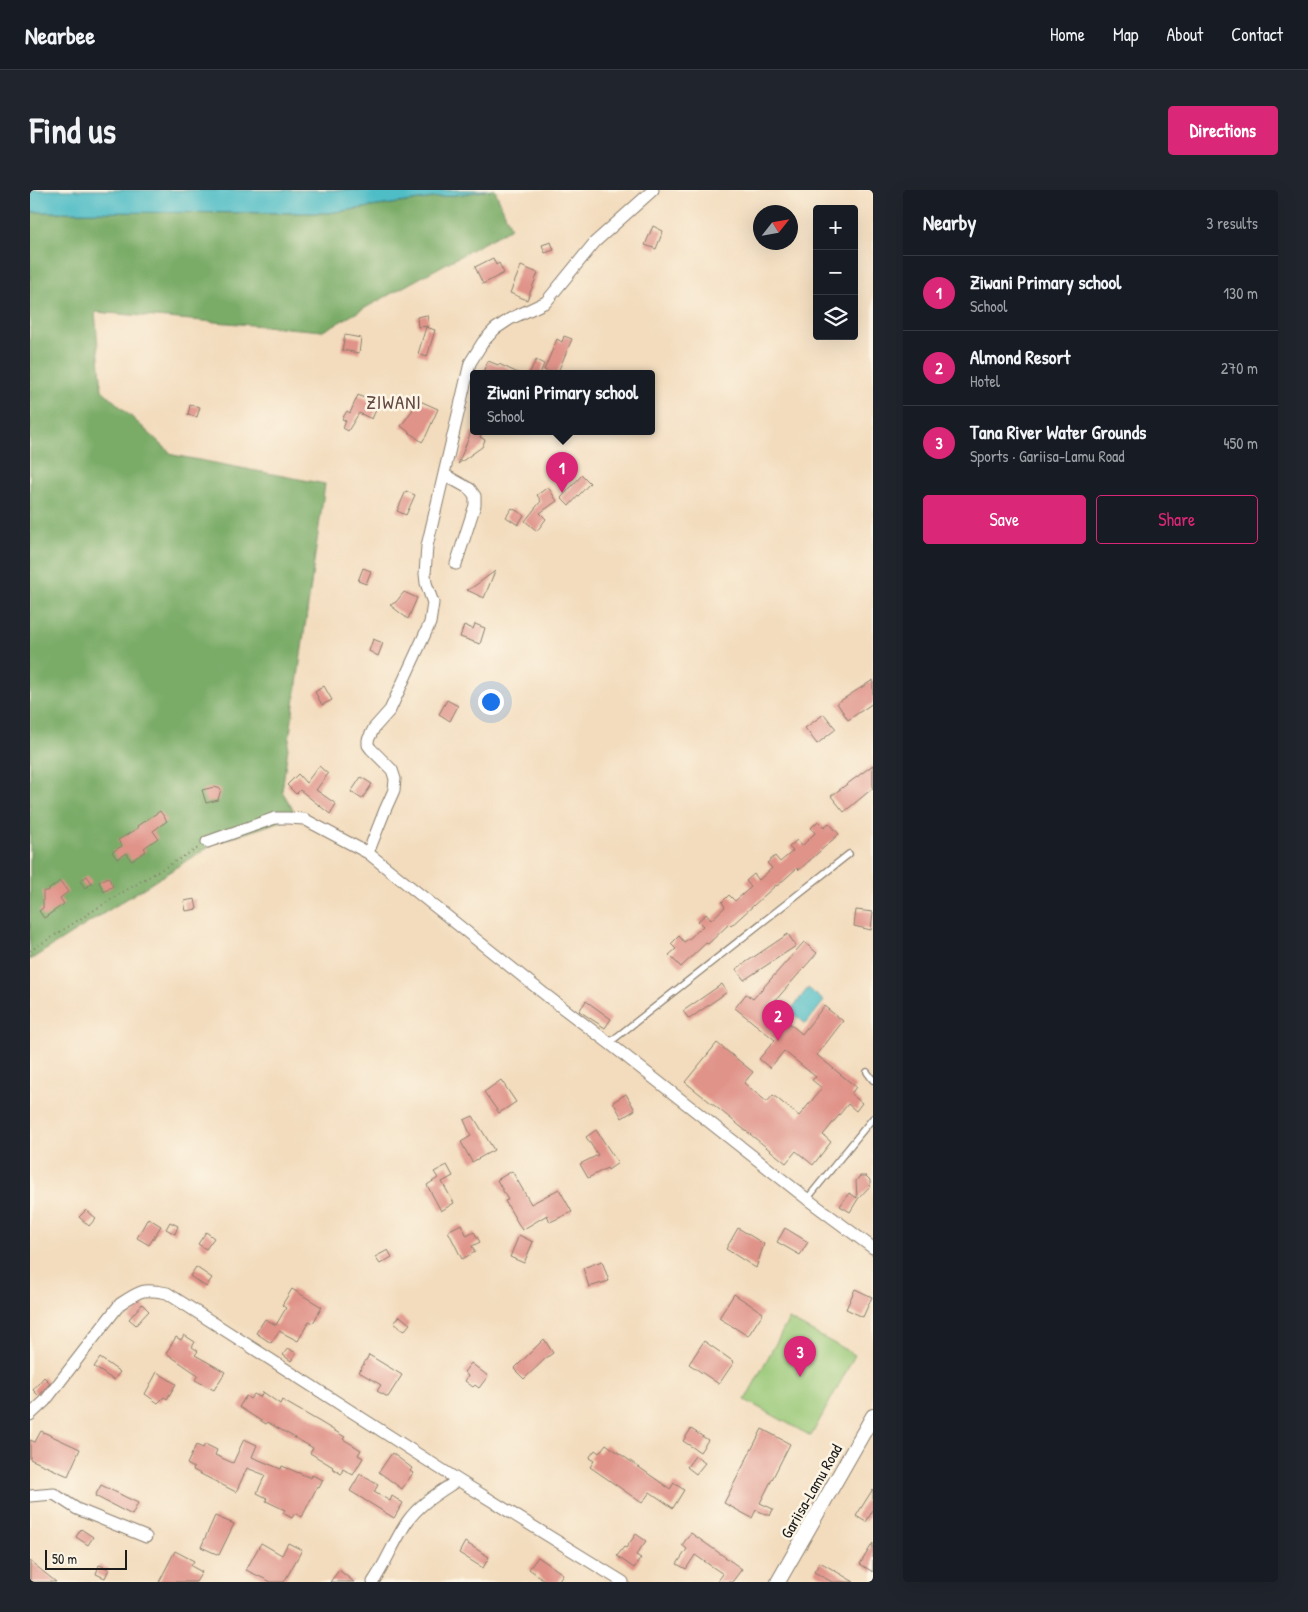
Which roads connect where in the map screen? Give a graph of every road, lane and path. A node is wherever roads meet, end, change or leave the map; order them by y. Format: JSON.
{"nodes":[{"id":1,"x":653,"y":190,"type":"edge"},
{"id":2,"x":445,"y":475,"type":"junction"},
{"id":3,"x":456,"y":564,"type":"dead end"},
{"id":4,"x":207,"y":842,"type":"joint"},
{"id":5,"x":368,"y":854,"type":"junction"},
{"id":6,"x":848,"y":854,"type":"dead end"},
{"id":7,"x":30,"y":951,"type":"edge"},
{"id":8,"x":609,"y":1043,"type":"junction"},
{"id":9,"x":867,"y":1072,"type":"dead end"},
{"id":10,"x":873,"y":1080,"type":"edge"},
{"id":11,"x":873,"y":1118,"type":"edge"},
{"id":12,"x":807,"y":1199,"type":"junction"},
{"id":13,"x":873,"y":1248,"type":"edge"},
{"id":14,"x":30,"y":1415,"type":"edge"},
{"id":15,"x":873,"y":1416,"type":"edge"},
{"id":16,"x":458,"y":1480,"type":"junction"},
{"id":17,"x":30,"y":1496,"type":"edge"},
{"id":18,"x":146,"y":1537,"type":"dead end"},
{"id":19,"x":372,"y":1582,"type":"edge"},
{"id":20,"x":623,"y":1582,"type":"edge"},
{"id":21,"x":778,"y":1582,"type":"edge"}],
"edges":[{"from":1,"to":2,"type":"street"},
{"from":2,"to":3,"type":"street"},
{"from":2,"to":5,"type":"street"},
{"from":4,"to":5,"type":"street"},
{"from":4,"to":7,"type":"path"},
{"from":5,"to":8,"type":"street"},
{"from":6,"to":8,"type":"lane"},
{"from":8,"to":12,"type":"street"},
{"from":9,"to":10,"type":"lane"},
{"from":11,"to":12,"type":"lane"},
{"from":12,"to":13,"type":"street"},
{"from":14,"to":16,"type":"street"},
{"from":15,"to":21,"type":"street","name":"Gariisa-Lamu Road"},
{"from":16,"to":19,"type":"street"},
{"from":16,"to":20,"type":"street"},
{"from":17,"to":18,"type":"street"}]}
